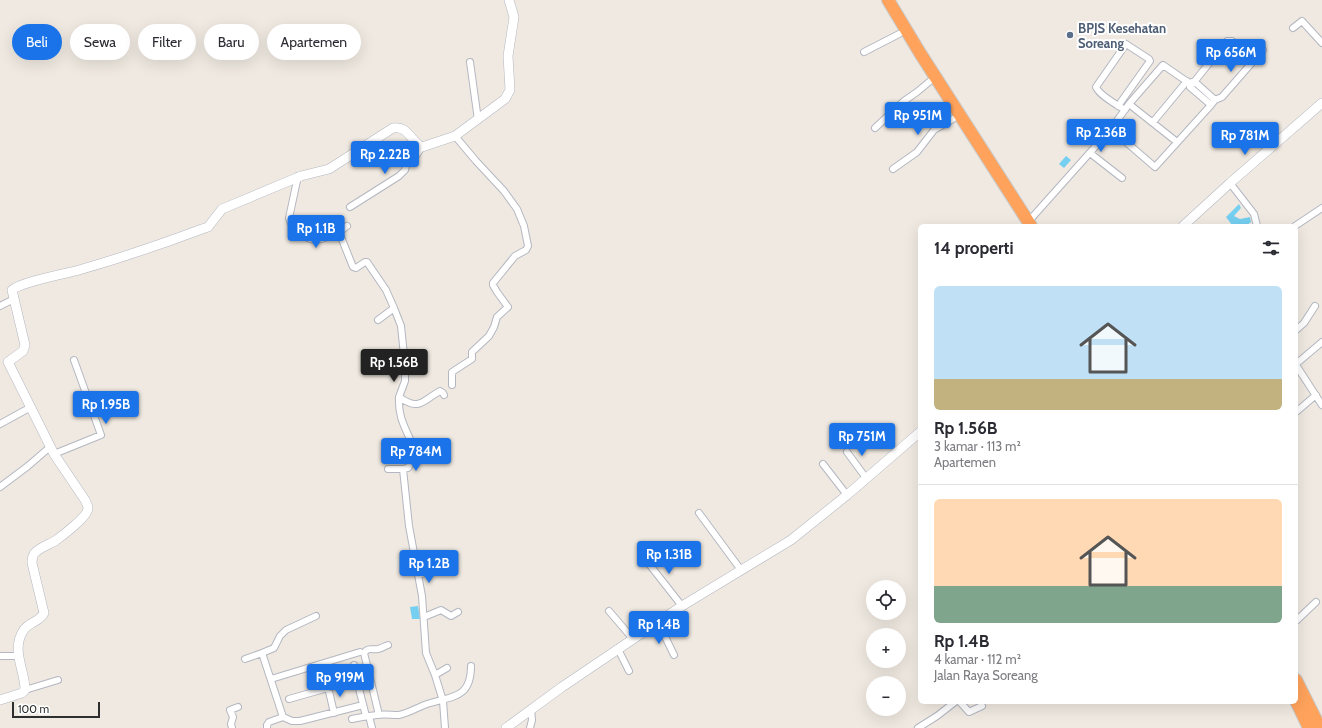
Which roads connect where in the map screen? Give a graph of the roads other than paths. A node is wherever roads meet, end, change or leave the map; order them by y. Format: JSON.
{"nodes":[{"id":1,"x":509,"y":0,"type":"edge"},
{"id":2,"x":879,"y":0,"type":"edge"},
{"id":3,"x":888,"y":0,"type":"edge"},
{"id":4,"x":1293,"y":28,"type":"dead end"},
{"id":5,"x":899,"y":34,"type":"junction"},
{"id":6,"x":1322,"y":43,"type":"edge"},
{"id":7,"x":1263,"y":50,"type":"dead end"},
{"id":8,"x":864,"y":52,"type":"dead end"},
{"id":9,"x":1254,"y":60,"type":"junction"},
{"id":10,"x":470,"y":62,"type":"dead end"},
{"id":11,"x":1190,"y":83,"type":"junction"},
{"id":12,"x":935,"y":87,"type":"junction"},
{"id":13,"x":1213,"y":102,"type":"junction"},
{"id":14,"x":1322,"y":103,"type":"edge"},
{"id":15,"x":1129,"y":104,"type":"junction"},
{"id":16,"x":1118,"y":106,"type":"junction"},
{"id":17,"x":1125,"y":110,"type":"junction"},
{"id":18,"x":953,"y":119,"type":"junction"},
{"id":19,"x":478,"y":120,"type":"junction"},
{"id":20,"x":1153,"y":122,"type":"junction"},
{"id":21,"x":875,"y":128,"type":"dead end"},
{"id":22,"x":1111,"y":128,"type":"junction"},
{"id":23,"x":455,"y":136,"type":"junction"},
{"id":24,"x":1177,"y":142,"type":"junction"},
{"id":25,"x":422,"y":147,"type":"junction"},
{"id":26,"x":1090,"y":153,"type":"junction"},
{"id":27,"x":1155,"y":167,"type":"junction"},
{"id":28,"x":893,"y":169,"type":"dead end"},
{"id":29,"x":1161,"y":172,"type":"dead end"},
{"id":30,"x":298,"y":176,"type":"junction"},
{"id":31,"x":1122,"y":178,"type":"dead end"},
{"id":32,"x":1230,"y":183,"type":"junction"},
{"id":33,"x":350,"y":207,"type":"dead end"},
{"id":34,"x":1322,"y":208,"type":"edge"},
{"id":35,"x":1026,"y":224,"type":"edge"},
{"id":36,"x":1026,"y":224,"type":"edge"},
{"id":37,"x":1028,"y":224,"type":"edge"},
{"id":38,"x":1185,"y":224,"type":"edge"},
{"id":39,"x":1256,"y":224,"type":"edge"},
{"id":40,"x":1298,"y":224,"type":"edge"},
{"id":41,"x":347,"y":226,"type":"dead end"},
{"id":42,"x":338,"y":232,"type":"junction"},
{"id":43,"x":14,"y":300,"type":"junction"},
{"id":44,"x":0,"y":306,"type":"edge"},
{"id":45,"x":1315,"y":306,"type":"dead end"},
{"id":46,"x":394,"y":308,"type":"junction"},
{"id":47,"x":378,"y":320,"type":"dead end"},
{"id":48,"x":1298,"y":328,"type":"edge"},
{"id":49,"x":1322,"y":342,"type":"edge"},
{"id":50,"x":74,"y":360,"type":"dead end"},
{"id":51,"x":1298,"y":362,"type":"edge"},
{"id":52,"x":4,"y":363,"type":"edge"},
{"id":53,"x":1298,"y":367,"type":"edge"},
{"id":54,"x":452,"y":385,"type":"dead end"},
{"id":55,"x":444,"y":395,"type":"dead end"},
{"id":56,"x":1316,"y":395,"type":"junction"},
{"id":57,"x":399,"y":397,"type":"junction"},
{"id":58,"x":1322,"y":405,"type":"edge"},
{"id":59,"x":31,"y":407,"type":"junction"},
{"id":60,"x":1298,"y":410,"type":"edge"},
{"id":61,"x":0,"y":424,"type":"edge"},
{"id":62,"x":918,"y":434,"type":"edge"},
{"id":63,"x":410,"y":439,"type":"dead end"},
{"id":64,"x":52,"y":450,"type":"junction"},
{"id":65,"x":847,"y":452,"type":"dead end"},
{"id":66,"x":416,"y":455,"type":"dead end"},
{"id":67,"x":823,"y":464,"type":"dead end"},
{"id":68,"x":388,"y":469,"type":"dead end"},
{"id":69,"x":403,"y":469,"type":"junction"},
{"id":70,"x":866,"y":478,"type":"junction"},
{"id":71,"x":0,"y":487,"type":"edge"},
{"id":72,"x":847,"y":495,"type":"junction"},
{"id":73,"x":699,"y":513,"type":"dead end"},
{"id":74,"x":642,"y":555,"type":"dead end"},
{"id":75,"x":452,"y":565,"type":"dead end"},
{"id":76,"x":740,"y":570,"type":"junction"},
{"id":77,"x":418,"y":575,"type":"junction"},
{"id":78,"x":1316,"y":602,"type":"dead end"},
{"id":79,"x":682,"y":606,"type":"junction"},
{"id":80,"x":609,"y":611,"type":"dead end"},
{"id":81,"x":458,"y":612,"type":"dead end"},
{"id":82,"x":316,"y":616,"type":"dead end"},
{"id":83,"x":424,"y":617,"type":"junction"},
{"id":84,"x":1298,"y":619,"type":"edge"},
{"id":85,"x":658,"y":622,"type":"junction"},
{"id":86,"x":633,"y":639,"type":"junction"},
{"id":87,"x":388,"y":645,"type":"dead end"},
{"id":88,"x":618,"y":649,"type":"junction"},
{"id":89,"x":360,"y":652,"type":"dead end"},
{"id":90,"x":262,"y":653,"type":"junction"},
{"id":91,"x":674,"y":655,"type":"dead end"},
{"id":92,"x":0,"y":656,"type":"edge"},
{"id":93,"x":18,"y":656,"type":"junction"},
{"id":94,"x":245,"y":660,"type":"dead end"},
{"id":95,"x":354,"y":665,"type":"dead end"},
{"id":96,"x":470,"y":666,"type":"dead end"},
{"id":97,"x":447,"y":668,"type":"dead end"},
{"id":98,"x":629,"y":671,"type":"dead end"},
{"id":99,"x":435,"y":675,"type":"junction"},
{"id":100,"x":271,"y":679,"type":"junction"},
{"id":101,"x":58,"y":680,"type":"dead end"},
{"id":102,"x":357,"y":681,"type":"junction"},
{"id":103,"x":1298,"y":684,"type":"edge"},
{"id":104,"x":328,"y":687,"type":"junction"},
{"id":105,"x":25,"y":690,"type":"junction"},
{"id":106,"x":288,"y":699,"type":"dead end"},
{"id":107,"x":0,"y":700,"type":"edge"},
{"id":108,"x":443,"y":701,"type":"junction"},
{"id":109,"x":952,"y":704,"type":"edge"},
{"id":110,"x":962,"y":704,"type":"edge"},
{"id":111,"x":1297,"y":704,"type":"edge"},
{"id":112,"x":363,"y":705,"type":"junction"},
{"id":113,"x":982,"y":706,"type":"dead end"},
{"id":114,"x":238,"y":707,"type":"dead end"},
{"id":115,"x":531,"y":709,"type":"junction"},
{"id":116,"x":334,"y":713,"type":"junction"},
{"id":117,"x":379,"y":715,"type":"junction"},
{"id":118,"x":368,"y":716,"type":"junction"},
{"id":119,"x":283,"y":717,"type":"junction"},
{"id":120,"x":352,"y":719,"type":"dead end"},
{"id":121,"x":232,"y":728,"type":"edge"},
{"id":122,"x":267,"y":728,"type":"edge"},
{"id":123,"x":372,"y":728,"type":"edge"},
{"id":124,"x":445,"y":728,"type":"edge"},
{"id":125,"x":506,"y":728,"type":"edge"},
{"id":126,"x":530,"y":728,"type":"edge"},
{"id":127,"x":918,"y":728,"type":"edge"},
{"id":128,"x":1309,"y":728,"type":"edge"},
{"id":129,"x":1320,"y":728,"type":"edge"}],
"edges":[{"from":1,"to":19,"type":"street"},
{"from":2,"to":5,"type":"highway"},
{"from":3,"to":12,"type":"highway"},
{"from":4,"to":6,"type":"street"},
{"from":5,"to":8,"type":"street"},
{"from":5,"to":12,"type":"highway"},
{"from":7,"to":9,"type":"street"},
{"from":9,"to":11,"type":"street"},
{"from":9,"to":13,"type":"street"},
{"from":10,"to":19,"type":"street"},
{"from":11,"to":13,"type":"street"},
{"from":11,"to":15,"type":"street"},
{"from":11,"to":20,"type":"street"},
{"from":12,"to":18,"type":"highway"},
{"from":12,"to":21,"type":"street"},
{"from":12,"to":35,"type":"highway"},
{"from":13,"to":24,"type":"street"},
{"from":14,"to":32,"type":"street"},
{"from":15,"to":17,"type":"street"},
{"from":15,"to":20,"type":"street"},
{"from":16,"to":16,"type":"street"},
{"from":16,"to":17,"type":"street"},
{"from":17,"to":22,"type":"street"},
{"from":18,"to":28,"type":"street"},
{"from":18,"to":36,"type":"highway"},
{"from":19,"to":23,"type":"street"},
{"from":20,"to":24,"type":"street"},
{"from":22,"to":26,"type":"street"},
{"from":22,"to":27,"type":"street"},
{"from":23,"to":25,"type":"street"},
{"from":23,"to":54,"type":"street"},
{"from":24,"to":27,"type":"street"},
{"from":25,"to":30,"type":"street"},
{"from":25,"to":33,"type":"street"},
{"from":26,"to":31,"type":"street"},
{"from":26,"to":37,"type":"street"},
{"from":27,"to":29,"type":"street"},
{"from":30,"to":42,"type":"street"},
{"from":30,"to":43,"type":"street"},
{"from":32,"to":38,"type":"street"},
{"from":32,"to":39,"type":"street"},
{"from":34,"to":40,"type":"street"},
{"from":41,"to":42,"type":"street"},
{"from":42,"to":46,"type":"street"},
{"from":43,"to":44,"type":"street"},
{"from":43,"to":52,"type":"street"},
{"from":45,"to":48,"type":"street"},
{"from":46,"to":47,"type":"street"},
{"from":46,"to":57,"type":"street"},
{"from":49,"to":51,"type":"street"},
{"from":50,"to":64,"type":"street"},
{"from":52,"to":59,"type":"street"},
{"from":53,"to":56,"type":"street"},
{"from":55,"to":57,"type":"street"},
{"from":56,"to":58,"type":"street"},
{"from":56,"to":60,"type":"street"},
{"from":57,"to":63,"type":"street"},
{"from":59,"to":61,"type":"street"},
{"from":59,"to":64,"type":"street"},
{"from":62,"to":70,"type":"street"},
{"from":64,"to":71,"type":"street"},
{"from":64,"to":93,"type":"street"},
{"from":65,"to":70,"type":"street"},
{"from":66,"to":69,"type":"street"},
{"from":67,"to":72,"type":"street"},
{"from":68,"to":69,"type":"street"},
{"from":69,"to":77,"type":"street"},
{"from":70,"to":72,"type":"street"},
{"from":72,"to":76,"type":"street"},
{"from":73,"to":76,"type":"street"},
{"from":74,"to":79,"type":"street"},
{"from":75,"to":77,"type":"street"},
{"from":76,"to":79,"type":"street"},
{"from":77,"to":83,"type":"street"},
{"from":78,"to":84,"type":"street"},
{"from":79,"to":85,"type":"street"},
{"from":80,"to":86,"type":"street"},
{"from":81,"to":83,"type":"street"},
{"from":82,"to":90,"type":"street"},
{"from":83,"to":99,"type":"street"},
{"from":85,"to":86,"type":"street"},
{"from":85,"to":91,"type":"street"},
{"from":86,"to":88,"type":"street"},
{"from":87,"to":117,"type":"street"},
{"from":88,"to":98,"type":"street"},
{"from":88,"to":115,"type":"street"},
{"from":89,"to":100,"type":"street"},
{"from":90,"to":94,"type":"street"},
{"from":90,"to":100,"type":"street"},
{"from":92,"to":93,"type":"street"},
{"from":93,"to":105,"type":"street"},
{"from":95,"to":102,"type":"street"},
{"from":96,"to":108,"type":"street"},
{"from":97,"to":99,"type":"street"},
{"from":99,"to":108,"type":"street"},
{"from":100,"to":119,"type":"street"},
{"from":101,"to":105,"type":"street"},
{"from":102,"to":104,"type":"street"},
{"from":102,"to":112,"type":"street"},
{"from":103,"to":129,"type":"highway"},
{"from":104,"to":106,"type":"street"},
{"from":104,"to":116,"type":"street"},
{"from":105,"to":107,"type":"street"},
{"from":108,"to":117,"type":"street"},
{"from":108,"to":124,"type":"street"},
{"from":109,"to":127,"type":"street"},
{"from":110,"to":113,"type":"street"},
{"from":111,"to":128,"type":"highway"},
{"from":112,"to":116,"type":"street"},
{"from":112,"to":118,"type":"street"},
{"from":114,"to":121,"type":"street"},
{"from":115,"to":125,"type":"street"},
{"from":115,"to":126,"type":"street"},
{"from":116,"to":119,"type":"street"},
{"from":117,"to":118,"type":"street"},
{"from":118,"to":120,"type":"street"},
{"from":118,"to":123,"type":"street"},
{"from":119,"to":122,"type":"street"}]}
